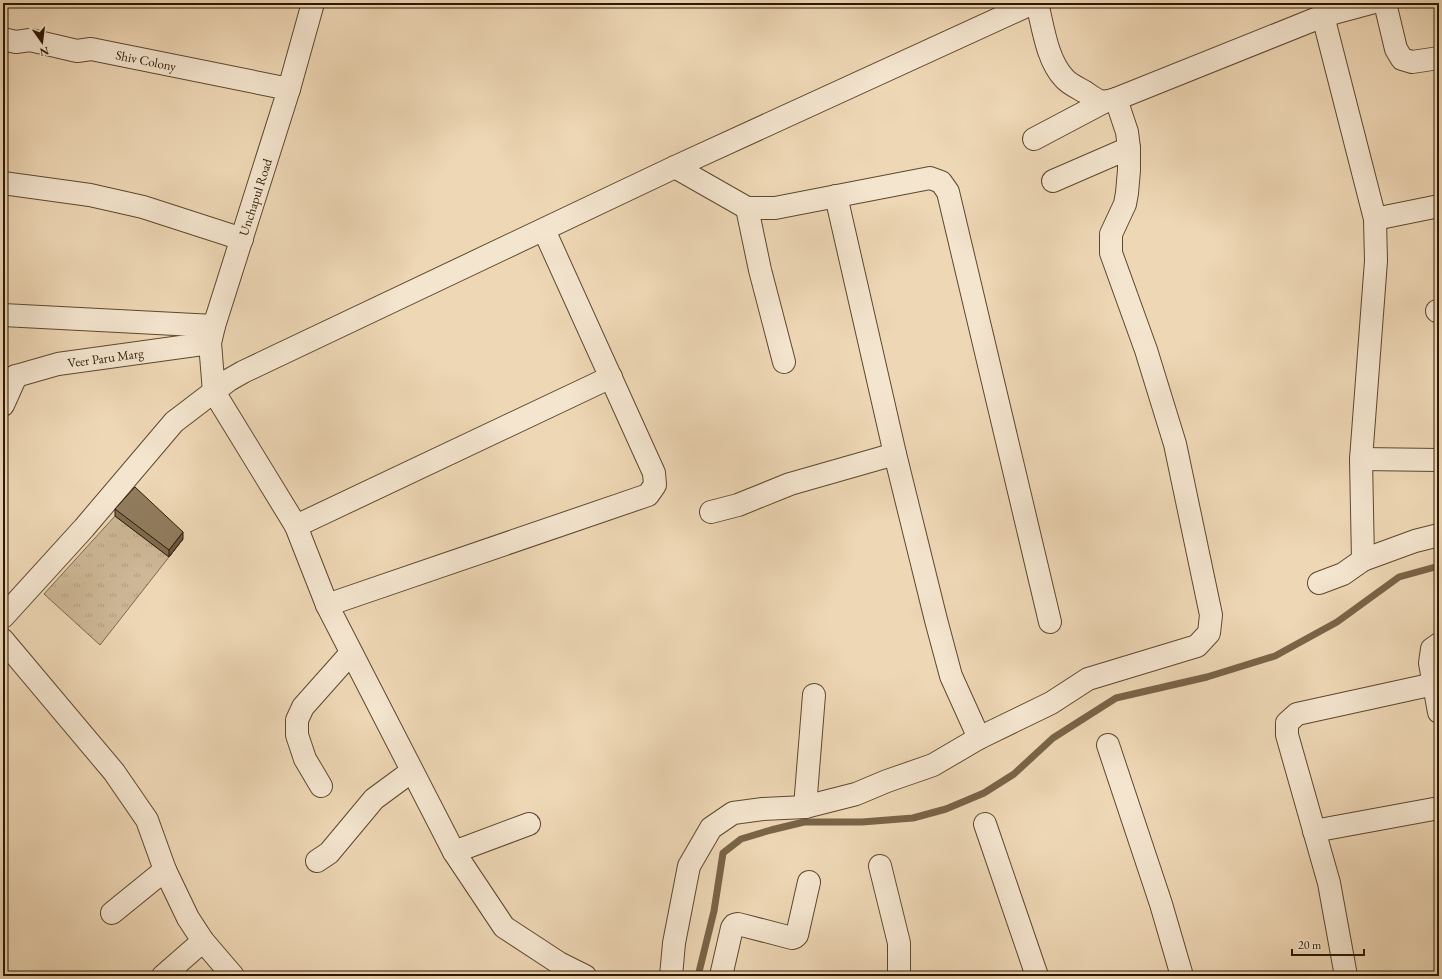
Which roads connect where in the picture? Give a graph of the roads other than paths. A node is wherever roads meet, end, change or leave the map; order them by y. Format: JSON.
{"nodes":[{"id":1,"x":313,"y":3,"type":"edge"},
{"id":2,"x":1033,"y":3,"type":"edge"},
{"id":3,"x":1037,"y":3,"type":"edge"},
{"id":4,"x":1371,"y":3,"type":"edge"},
{"id":5,"x":1385,"y":3,"type":"edge"},
{"id":6,"x":1010,"y":8,"type":"edge"},
{"id":7,"x":1323,"y":16,"type":"junction"},
{"id":8,"x":3,"y":39,"type":"edge"},
{"id":9,"x":1439,"y":58,"type":"edge"},
{"id":10,"x":289,"y":89,"type":"junction"},
{"id":11,"x":1110,"y":101,"type":"junction"},
{"id":12,"x":1034,"y":139,"type":"dead end"},
{"id":13,"x":1129,"y":148,"type":"junction"},
{"id":14,"x":675,"y":167,"type":"junction"},
{"id":15,"x":1053,"y":181,"type":"dead end"},
{"id":16,"x":3,"y":183,"type":"edge"},
{"id":17,"x":836,"y":196,"type":"junction"},
{"id":18,"x":1439,"y":206,"type":"edge"},
{"id":19,"x":747,"y":208,"type":"junction"},
{"id":20,"x":1375,"y":219,"type":"junction"},
{"id":21,"x":544,"y":230,"type":"junction"},
{"id":22,"x":242,"y":239,"type":"junction"},
{"id":23,"x":3,"y":315,"type":"edge"},
{"id":24,"x":212,"y":335,"type":"junction"},
{"id":25,"x":784,"y":362,"type":"dead end"},
{"id":26,"x":611,"y":377,"type":"junction"},
{"id":27,"x":10,"y":379,"type":"edge"},
{"id":28,"x":214,"y":392,"type":"junction"},
{"id":29,"x":3,"y":405,"type":"edge"},
{"id":30,"x":895,"y":454,"type":"junction"},
{"id":31,"x":1361,"y":459,"type":"junction"},
{"id":32,"x":1439,"y":460,"type":"edge"},
{"id":33,"x":712,"y":512,"type":"dead end"},
{"id":34,"x":296,"y":526,"type":"junction"},
{"id":35,"x":1439,"y":535,"type":"edge"},
{"id":36,"x":1363,"y":560,"type":"junction"},
{"id":37,"x":1319,"y":583,"type":"dead end"},
{"id":38,"x":327,"y":604,"type":"junction"},
{"id":39,"x":3,"y":617,"type":"edge"},
{"id":40,"x":1050,"y":622,"type":"dead end"},
{"id":41,"x":3,"y":640,"type":"edge"},
{"id":42,"x":1439,"y":644,"type":"edge"},
{"id":43,"x":351,"y":653,"type":"junction"},
{"id":44,"x":1434,"y":684,"type":"junction"},
{"id":45,"x":814,"y":695,"type":"dead end"},
{"id":46,"x":1439,"y":712,"type":"edge"},
{"id":47,"x":979,"y":738,"type":"junction"},
{"id":48,"x":1108,"y":745,"type":"dead end"},
{"id":49,"x":412,"y":770,"type":"junction"},
{"id":50,"x":321,"y":786,"type":"dead end"},
{"id":51,"x":805,"y":808,"type":"junction"},
{"id":52,"x":1439,"y":808,"type":"edge"},
{"id":53,"x":529,"y":824,"type":"dead end"},
{"id":54,"x":985,"y":824,"type":"dead end"},
{"id":55,"x":1314,"y":830,"type":"junction"},
{"id":56,"x":454,"y":852,"type":"junction"},
{"id":57,"x":317,"y":861,"type":"dead end"},
{"id":58,"x":880,"y":866,"type":"dead end"},
{"id":59,"x":166,"y":870,"type":"junction"},
{"id":60,"x":809,"y":882,"type":"dead end"},
{"id":61,"x":112,"y":913,"type":"dead end"},
{"id":62,"x":203,"y":941,"type":"junction"},
{"id":63,"x":163,"y":976,"type":"edge"},
{"id":64,"x":233,"y":976,"type":"edge"},
{"id":65,"x":585,"y":976,"type":"edge"},
{"id":66,"x":671,"y":976,"type":"edge"},
{"id":67,"x":721,"y":976,"type":"edge"},
{"id":68,"x":899,"y":976,"type":"edge"},
{"id":69,"x":1037,"y":976,"type":"edge"},
{"id":70,"x":1182,"y":976,"type":"edge"},
{"id":71,"x":1346,"y":976,"type":"edge"}],
"edges":[{"from":1,"to":10,"type":"street","name":"Unchapul Road"},
{"from":2,"to":6,"type":"street"},
{"from":3,"to":11,"type":"street"},
{"from":4,"to":7,"type":"street"},
{"from":5,"to":9,"type":"street"},
{"from":6,"to":14,"type":"street"},
{"from":7,"to":11,"type":"street"},
{"from":7,"to":20,"type":"street"},
{"from":8,"to":10,"type":"street","name":"Shiv Colony"},
{"from":10,"to":22,"type":"street","name":"Unchapul Road"},
{"from":11,"to":12,"type":"street"},
{"from":11,"to":13,"type":"street"},
{"from":13,"to":15,"type":"street"},
{"from":13,"to":47,"type":"street"},
{"from":14,"to":19,"type":"street"},
{"from":14,"to":21,"type":"street"},
{"from":16,"to":22,"type":"street"},
{"from":17,"to":19,"type":"street"},
{"from":17,"to":30,"type":"street"},
{"from":17,"to":40,"type":"street"},
{"from":18,"to":20,"type":"street"},
{"from":19,"to":25,"type":"street"},
{"from":20,"to":31,"type":"street"},
{"from":21,"to":26,"type":"street"},
{"from":21,"to":28,"type":"street"},
{"from":22,"to":24,"type":"street","name":"Unchapul Road"},
{"from":23,"to":24,"type":"street"},
{"from":24,"to":27,"type":"street","name":"Veer Paru Marg"},
{"from":24,"to":28,"type":"street","name":"Unchapul Road"},
{"from":26,"to":34,"type":"street"},
{"from":26,"to":38,"type":"street"},
{"from":27,"to":29,"type":"street"},
{"from":28,"to":34,"type":"street"},
{"from":28,"to":39,"type":"street"},
{"from":30,"to":33,"type":"street"},
{"from":30,"to":47,"type":"street"},
{"from":31,"to":32,"type":"street"},
{"from":31,"to":36,"type":"street"},
{"from":34,"to":38,"type":"street"},
{"from":35,"to":36,"type":"street"},
{"from":36,"to":37,"type":"street"},
{"from":38,"to":43,"type":"street"},
{"from":41,"to":59,"type":"street"},
{"from":42,"to":44,"type":"street"},
{"from":43,"to":49,"type":"street"},
{"from":43,"to":50,"type":"street"},
{"from":44,"to":46,"type":"street"},
{"from":44,"to":55,"type":"street"},
{"from":45,"to":51,"type":"street"},
{"from":47,"to":51,"type":"street"},
{"from":48,"to":70,"type":"street"},
{"from":49,"to":56,"type":"street"},
{"from":49,"to":57,"type":"street"},
{"from":51,"to":66,"type":"street"},
{"from":52,"to":55,"type":"street"},
{"from":53,"to":56,"type":"street"},
{"from":54,"to":69,"type":"street"},
{"from":55,"to":71,"type":"street"},
{"from":56,"to":65,"type":"street"},
{"from":58,"to":68,"type":"street"},
{"from":59,"to":61,"type":"street"},
{"from":59,"to":62,"type":"street"},
{"from":60,"to":67,"type":"street"},
{"from":62,"to":63,"type":"street"},
{"from":62,"to":64,"type":"street"}]}
